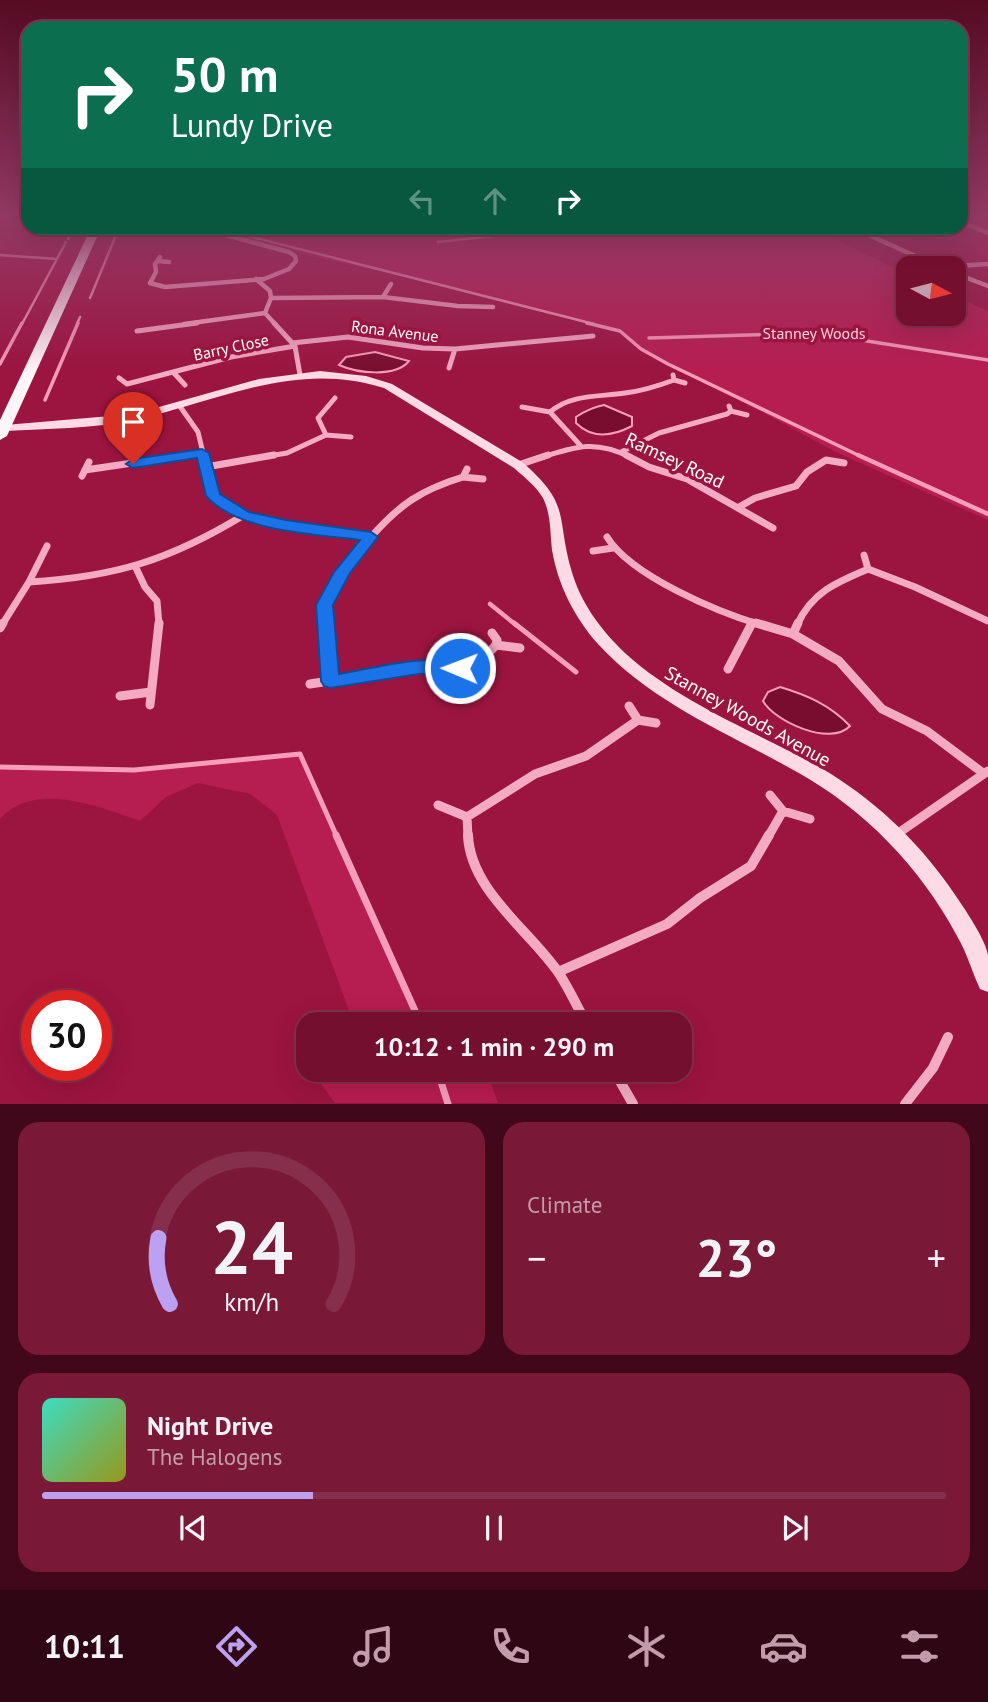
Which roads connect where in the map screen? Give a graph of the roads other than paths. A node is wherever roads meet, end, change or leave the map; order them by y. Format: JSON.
{"nodes":[{"id":1,"x":77,"y":270,"type":"edge"},
{"id":2,"x":155,"y":270,"type":"edge"},
{"id":3,"x":287,"y":270,"type":"edge"},
{"id":4,"x":966,"y":278,"type":"edge"},
{"id":5,"x":256,"y":279,"type":"junction"},
{"id":6,"x":391,"y":284,"type":"dead end"},
{"id":7,"x":988,"y":286,"type":"edge"},
{"id":8,"x":383,"y":297,"type":"junction"},
{"id":9,"x":271,"y":298,"type":"junction"},
{"id":10,"x":493,"y":307,"type":"dead end"},
{"id":11,"x":265,"y":313,"type":"junction"},
{"id":12,"x":137,"y":331,"type":"dead end"},
{"id":13,"x":593,"y":336,"type":"dead end"},
{"id":14,"x":293,"y":345,"type":"junction"},
{"id":15,"x":455,"y":349,"type":"junction"},
{"id":16,"x":449,"y":368,"type":"dead end"},
{"id":17,"x":173,"y":372,"type":"junction"},
{"id":18,"x":300,"y":375,"type":"junction"},
{"id":19,"x":119,"y":378,"type":"dead end"},
{"id":20,"x":685,"y":383,"type":"dead end"},
{"id":21,"x":127,"y":384,"type":"junction"},
{"id":22,"x":185,"y":385,"type":"dead end"},
{"id":23,"x":118,"y":388,"type":"dead end"},
{"id":24,"x":335,"y":398,"type":"dead end"},
{"id":25,"x":179,"y":405,"type":"junction"},
{"id":26,"x":522,"y":407,"type":"dead end"},
{"id":27,"x":550,"y":412,"type":"junction"},
{"id":28,"x":747,"y":415,"type":"dead end"},
{"id":29,"x":3,"y":432,"type":"edge"},
{"id":30,"x":326,"y":435,"type":"junction"},
{"id":31,"x":351,"y":437,"type":"dead end"},
{"id":32,"x":580,"y":445,"type":"junction"},
{"id":33,"x":621,"y":452,"type":"junction"},
{"id":34,"x":202,"y":453,"type":"junction"},
{"id":35,"x":89,"y":462,"type":"dead end"},
{"id":36,"x":844,"y":463,"type":"dead end"},
{"id":37,"x":519,"y":465,"type":"junction"},
{"id":38,"x":206,"y":467,"type":"junction"},
{"id":39,"x":467,"y":469,"type":"dead end"},
{"id":40,"x":463,"y":477,"type":"junction"},
{"id":41,"x":483,"y":479,"type":"dead end"},
{"id":42,"x":739,"y":507,"type":"junction"},
{"id":43,"x":244,"y":515,"type":"junction"},
{"id":44,"x":773,"y":528,"type":"dead end"},
{"id":45,"x":371,"y":537,"type":"junction"},
{"id":46,"x":607,"y":537,"type":"dead end"},
{"id":47,"x":47,"y":546,"type":"dead end"},
{"id":48,"x":613,"y":548,"type":"junction"},
{"id":49,"x":593,"y":551,"type":"dead end"},
{"id":50,"x":864,"y":555,"type":"dead end"},
{"id":51,"x":136,"y":568,"type":"junction"},
{"id":52,"x":868,"y":569,"type":"junction"},
{"id":53,"x":29,"y":582,"type":"junction"},
{"id":54,"x":988,"y":621,"type":"edge"},
{"id":55,"x":752,"y":623,"type":"junction"},
{"id":56,"x":0,"y":628,"type":"edge"},
{"id":57,"x":492,"y":633,"type":"dead end"},
{"id":58,"x":793,"y":634,"type":"junction"},
{"id":59,"x":496,"y":645,"type":"junction"},
{"id":60,"x":520,"y":648,"type":"dead end"},
{"id":61,"x":727,"y":669,"type":"dead end"},
{"id":62,"x":330,"y":681,"type":"junction"},
{"id":63,"x":310,"y":684,"type":"dead end"},
{"id":64,"x":151,"y":692,"type":"junction"},
{"id":65,"x":120,"y":696,"type":"dead end"},
{"id":66,"x":150,"y":705,"type":"dead end"},
{"id":67,"x":629,"y":706,"type":"dead end"},
{"id":68,"x":638,"y":720,"type":"junction"},
{"id":69,"x":656,"y":723,"type":"dead end"},
{"id":70,"x":986,"y":772,"type":"edge"},
{"id":71,"x":769,"y":795,"type":"dead end"},
{"id":72,"x":438,"y":805,"type":"dead end"},
{"id":73,"x":783,"y":811,"type":"junction"},
{"id":74,"x":467,"y":817,"type":"junction"},
{"id":75,"x":810,"y":819,"type":"dead end"},
{"id":76,"x":896,"y":835,"type":"junction"},
{"id":77,"x":558,"y":972,"type":"junction"},
{"id":78,"x":988,"y":982,"type":"edge"},
{"id":79,"x":580,"y":1012,"type":"edge"},
{"id":80,"x":948,"y":1037,"type":"dead end"},
{"id":81,"x":620,"y":1082,"type":"edge"},
{"id":82,"x":633,"y":1104,"type":"edge"},
{"id":83,"x":905,"y":1104,"type":"edge"}],
"edges":[{"from":1,"to":29,"type":"main road"},
{"from":2,"to":5,"type":"street"},
{"from":3,"to":5,"type":"street"},
{"from":4,"to":7,"type":"street"},
{"from":5,"to":9,"type":"street"},
{"from":6,"to":8,"type":"street"},
{"from":8,"to":9,"type":"street"},
{"from":8,"to":10,"type":"street"},
{"from":9,"to":11,"type":"street"},
{"from":11,"to":12,"type":"street"},
{"from":11,"to":14,"type":"street"},
{"from":13,"to":15,"type":"street","name":"Rona Avenue"},
{"from":14,"to":15,"type":"street","name":"Rona Avenue"},
{"from":14,"to":17,"type":"street","name":"Barry Close"},
{"from":14,"to":18,"type":"street"},
{"from":15,"to":16,"type":"street","name":"Rona Avenue"},
{"from":17,"to":21,"type":"street","name":"Barry Close"},
{"from":17,"to":22,"type":"street","name":"Barry Close"},
{"from":18,"to":25,"type":"street","name":"Stanney Woods Avenue"},
{"from":18,"to":37,"type":"street","name":"Stanney Woods Avenue"},
{"from":19,"to":21,"type":"street"},
{"from":20,"to":27,"type":"street"},
{"from":21,"to":23,"type":"street","name":"Barry Close"},
{"from":24,"to":30,"type":"street"},
{"from":25,"to":29,"type":"street","name":"Stanney Woods Avenue"},
{"from":25,"to":34,"type":"street"},
{"from":26,"to":27,"type":"street"},
{"from":27,"to":32,"type":"street"},
{"from":28,"to":33,"type":"street"},
{"from":30,"to":31,"type":"street"},
{"from":30,"to":38,"type":"street"},
{"from":32,"to":33,"type":"street","name":"Ramsey Road"},
{"from":32,"to":37,"type":"street","name":"Ramsey Road"},
{"from":33,"to":42,"type":"street","name":"Ramsey Road"},
{"from":34,"to":35,"type":"street"},
{"from":34,"to":38,"type":"street"},
{"from":36,"to":42,"type":"street"},
{"from":37,"to":76,"type":"street","name":"Stanney Woods Avenue"},
{"from":38,"to":43,"type":"street"},
{"from":39,"to":40,"type":"street"},
{"from":40,"to":41,"type":"street"},
{"from":40,"to":45,"type":"street"},
{"from":42,"to":44,"type":"street","name":"Ramsey Road"},
{"from":43,"to":45,"type":"street"},
{"from":43,"to":51,"type":"street"},
{"from":45,"to":62,"type":"street"},
{"from":46,"to":48,"type":"street"},
{"from":47,"to":53,"type":"street"},
{"from":48,"to":49,"type":"street"},
{"from":48,"to":55,"type":"street"},
{"from":50,"to":52,"type":"street"},
{"from":51,"to":53,"type":"street"},
{"from":51,"to":64,"type":"street"},
{"from":52,"to":54,"type":"street"},
{"from":52,"to":58,"type":"street"},
{"from":53,"to":56,"type":"street"},
{"from":55,"to":58,"type":"street"},
{"from":55,"to":61,"type":"street"},
{"from":57,"to":59,"type":"street"},
{"from":58,"to":70,"type":"street"},
{"from":59,"to":60,"type":"street"},
{"from":59,"to":62,"type":"street"},
{"from":62,"to":63,"type":"street"},
{"from":64,"to":65,"type":"street"},
{"from":64,"to":66,"type":"street"},
{"from":67,"to":68,"type":"street"},
{"from":68,"to":69,"type":"street"},
{"from":68,"to":74,"type":"street"},
{"from":70,"to":76,"type":"street"},
{"from":71,"to":73,"type":"street"},
{"from":72,"to":74,"type":"street"},
{"from":73,"to":75,"type":"street"},
{"from":73,"to":77,"type":"street"},
{"from":74,"to":77,"type":"street"},
{"from":76,"to":78,"type":"street","name":"Stanney Woods Avenue"},
{"from":77,"to":79,"type":"street"},
{"from":80,"to":83,"type":"street"},
{"from":81,"to":82,"type":"street"}]}
